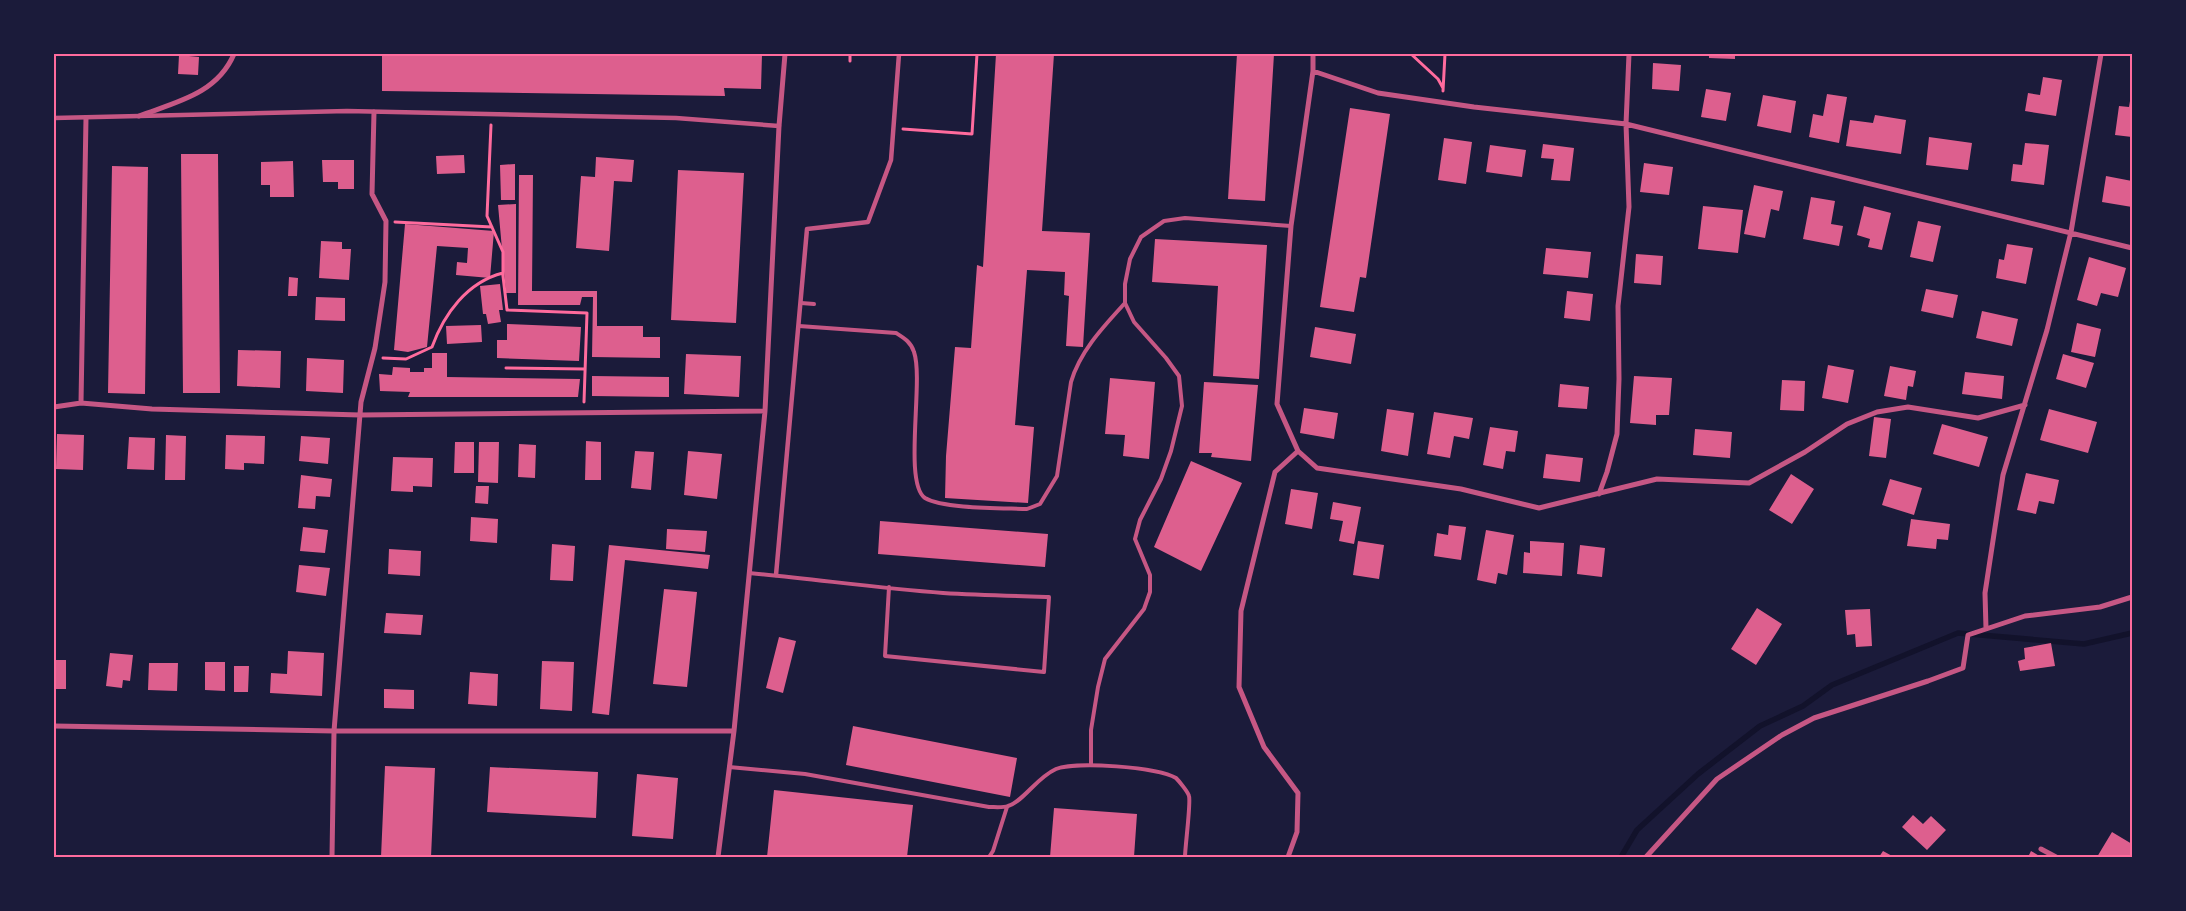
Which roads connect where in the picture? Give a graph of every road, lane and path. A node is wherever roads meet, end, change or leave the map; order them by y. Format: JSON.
{"nodes":[{"id":1,"x":234,"y":54,"type":"edge"},
{"id":2,"x":784,"y":54,"type":"edge"},
{"id":3,"x":850,"y":54,"type":"edge"},
{"id":4,"x":899,"y":54,"type":"edge"},
{"id":5,"x":977,"y":54,"type":"edge"},
{"id":6,"x":1313,"y":54,"type":"edge"},
{"id":7,"x":1411,"y":54,"type":"edge"},
{"id":8,"x":1445,"y":54,"type":"edge"},
{"id":9,"x":1628,"y":54,"type":"edge"},
{"id":10,"x":2101,"y":54,"type":"edge"},
{"id":11,"x":850,"y":61,"type":"dead end"},
{"id":12,"x":1313,"y":71,"type":"junction"},
{"id":13,"x":1443,"y":88,"type":"junction"},
{"id":14,"x":1443,"y":102,"type":"junction"},
{"id":15,"x":374,"y":112,"type":"junction"},
{"id":16,"x":492,"y":114,"type":"junction"},
{"id":17,"x":139,"y":116,"type":"junction"},
{"id":18,"x":54,"y":118,"type":"edge"},
{"id":19,"x":86,"y":118,"type":"junction"},
{"id":20,"x":1626,"y":124,"type":"junction"},
{"id":21,"x":779,"y":126,"type":"junction"},
{"id":22,"x":894,"y":128,"type":"junction"},
{"id":23,"x":386,"y":221,"type":"junction"},
{"id":24,"x":1291,"y":226,"type":"junction"},
{"id":25,"x":492,"y":227,"type":"junction"},
{"id":26,"x":2071,"y":232,"type":"junction"},
{"id":27,"x":2132,"y":248,"type":"edge"},
{"id":28,"x":503,"y":274,"type":"junction"},
{"id":29,"x":800,"y":303,"type":"junction"},
{"id":30,"x":1125,"y":303,"type":"junction"},
{"id":31,"x":814,"y":304,"type":"dead end"},
{"id":32,"x":799,"y":326,"type":"junction"},
{"id":33,"x":373,"y":357,"type":"junction"},
{"id":34,"x":506,"y":368,"type":"dead end"},
{"id":35,"x":585,"y":369,"type":"junction"},
{"id":36,"x":81,"y":403,"type":"junction"},
{"id":37,"x":2025,"y":405,"type":"junction"},
{"id":38,"x":54,"y":407,"type":"edge"},
{"id":39,"x":766,"y":411,"type":"junction"},
{"id":40,"x":584,"y":413,"type":"junction"},
{"id":41,"x":360,"y":415,"type":"junction"},
{"id":42,"x":1298,"y":451,"type":"junction"},
{"id":43,"x":1599,"y":494,"type":"junction"},
{"id":44,"x":749,"y":573,"type":"junction"},
{"id":45,"x":776,"y":575,"type":"junction"},
{"id":46,"x":889,"y":587,"type":"junction"},
{"id":47,"x":2132,"y":597,"type":"edge"},
{"id":48,"x":1986,"y":629,"type":"junction"},
{"id":49,"x":54,"y":726,"type":"edge"},
{"id":50,"x":334,"y":731,"type":"junction"},
{"id":51,"x":734,"y":731,"type":"junction"},
{"id":52,"x":1091,"y":765,"type":"junction"},
{"id":53,"x":729,"y":767,"type":"junction"},
{"id":54,"x":1007,"y":807,"type":"junction"},
{"id":55,"x":2041,"y":849,"type":"dead end"},
{"id":56,"x":332,"y":857,"type":"edge"},
{"id":57,"x":718,"y":857,"type":"edge"},
{"id":58,"x":989,"y":857,"type":"edge"},
{"id":59,"x":1185,"y":857,"type":"edge"},
{"id":60,"x":1288,"y":857,"type":"edge"},
{"id":61,"x":1646,"y":857,"type":"edge"},
{"id":62,"x":2056,"y":857,"type":"edge"}],
"edges":[{"from":1,"to":17,"type":"street"},
{"from":2,"to":21,"type":"street"},
{"from":3,"to":11,"type":"path"},
{"from":4,"to":22,"type":"street"},
{"from":5,"to":22,"type":"path"},
{"from":6,"to":12,"type":"street"},
{"from":7,"to":13,"type":"path"},
{"from":8,"to":13,"type":"path"},
{"from":9,"to":20,"type":"street"},
{"from":10,"to":26,"type":"street"},
{"from":12,"to":14,"type":"street"},
{"from":12,"to":24,"type":"street"},
{"from":13,"to":14,"type":"path"},
{"from":14,"to":20,"type":"street"},
{"from":15,"to":16,"type":"street"},
{"from":15,"to":17,"type":"street"},
{"from":15,"to":23,"type":"street"},
{"from":16,"to":21,"type":"street"},
{"from":16,"to":25,"type":"path"},
{"from":17,"to":19,"type":"street"},
{"from":18,"to":19,"type":"street"},
{"from":19,"to":36,"type":"street"},
{"from":20,"to":26,"type":"street"},
{"from":20,"to":43,"type":"street"},
{"from":21,"to":39,"type":"street"},
{"from":22,"to":29,"type":"street"},
{"from":23,"to":25,"type":"path"},
{"from":23,"to":33,"type":"street"},
{"from":24,"to":30,"type":"lane"},
{"from":24,"to":42,"type":"street"},
{"from":25,"to":28,"type":"path"},
{"from":26,"to":27,"type":"street"},
{"from":26,"to":37,"type":"street"},
{"from":28,"to":33,"type":"path"},
{"from":28,"to":35,"type":"path"},
{"from":29,"to":31,"type":"lane"},
{"from":29,"to":32,"type":"street"},
{"from":30,"to":32,"type":"lane"},
{"from":30,"to":52,"type":"lane"},
{"from":32,"to":45,"type":"street"},
{"from":33,"to":41,"type":"street"},
{"from":34,"to":35,"type":"path"},
{"from":35,"to":40,"type":"path"},
{"from":36,"to":38,"type":"street"},
{"from":36,"to":41,"type":"street"},
{"from":37,"to":43,"type":"street"},
{"from":37,"to":48,"type":"street"},
{"from":39,"to":40,"type":"street"},
{"from":39,"to":44,"type":"street"},
{"from":40,"to":41,"type":"street"},
{"from":41,"to":50,"type":"street"},
{"from":42,"to":43,"type":"street"},
{"from":42,"to":60,"type":"street"},
{"from":44,"to":45,"type":"lane"},
{"from":44,"to":51,"type":"street"},
{"from":45,"to":46,"type":"lane"},
{"from":46,"to":46,"type":"lane"},
{"from":47,"to":48,"type":"street"},
{"from":48,"to":61,"type":"street"},
{"from":49,"to":50,"type":"street"},
{"from":50,"to":51,"type":"street"},
{"from":50,"to":56,"type":"street"},
{"from":51,"to":53,"type":"street"},
{"from":52,"to":54,"type":"lane"},
{"from":52,"to":59,"type":"lane"},
{"from":53,"to":54,"type":"lane"},
{"from":53,"to":57,"type":"street"},
{"from":54,"to":58,"type":"lane"},
{"from":55,"to":62,"type":"street"}]}
